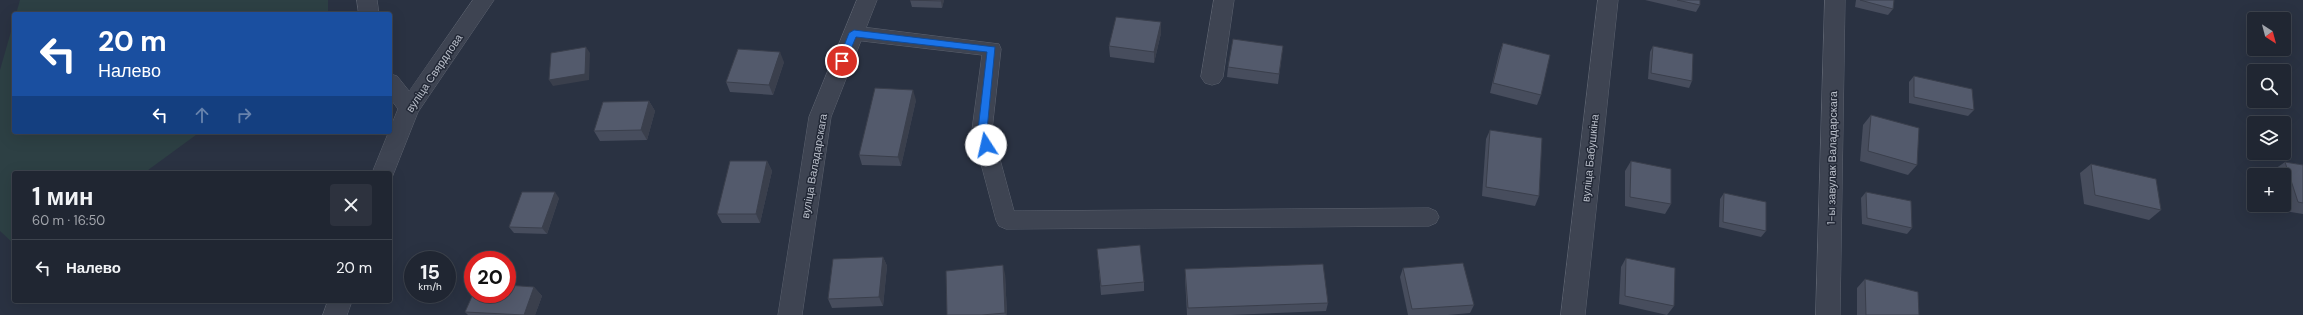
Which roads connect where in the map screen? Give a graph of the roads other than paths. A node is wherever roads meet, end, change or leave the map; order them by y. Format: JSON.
{"nodes":[{"id":1,"x":367,"y":0,"type":"edge"},
{"id":2,"x":484,"y":0,"type":"edge"},
{"id":3,"x":867,"y":0,"type":"edge"},
{"id":4,"x":1224,"y":0,"type":"edge"},
{"id":5,"x":1608,"y":0,"type":"edge"},
{"id":6,"x":1835,"y":0,"type":"edge"},
{"id":7,"x":369,"y":12,"type":"edge"},
{"id":8,"x":854,"y":33,"type":"junction"},
{"id":9,"x":1212,"y":77,"type":"dead end"},
{"id":10,"x":392,"y":85,"type":"edge"},
{"id":11,"x":409,"y":108,"type":"junction"},
{"id":12,"x":384,"y":171,"type":"edge"},
{"id":13,"x":1429,"y":217,"type":"dead end"},
{"id":14,"x":339,"y":303,"type":"edge"},
{"id":15,"x":335,"y":315,"type":"edge"},
{"id":16,"x":790,"y":315,"type":"edge"},
{"id":17,"x":1573,"y":315,"type":"edge"},
{"id":18,"x":1828,"y":315,"type":"edge"}],
"edges":[{"from":1,"to":7,"type":"street"},
{"from":2,"to":11,"type":"street","name":"вуліца Свярдлова"},
{"from":3,"to":8,"type":"street","name":"вуліца Валадарскага"},
{"from":4,"to":9,"type":"street"},
{"from":5,"to":17,"type":"street","name":"вуліца Бабушкіна"},
{"from":6,"to":18,"type":"street","name":"1-ы завулак Валадарскага"},
{"from":8,"to":13,"type":"lane"},
{"from":8,"to":16,"type":"street","name":"вуліца Валадарскага"},
{"from":10,"to":11,"type":"street"},
{"from":11,"to":12,"type":"street","name":"вуліца Свярдлова"},
{"from":14,"to":15,"type":"street"}]}
